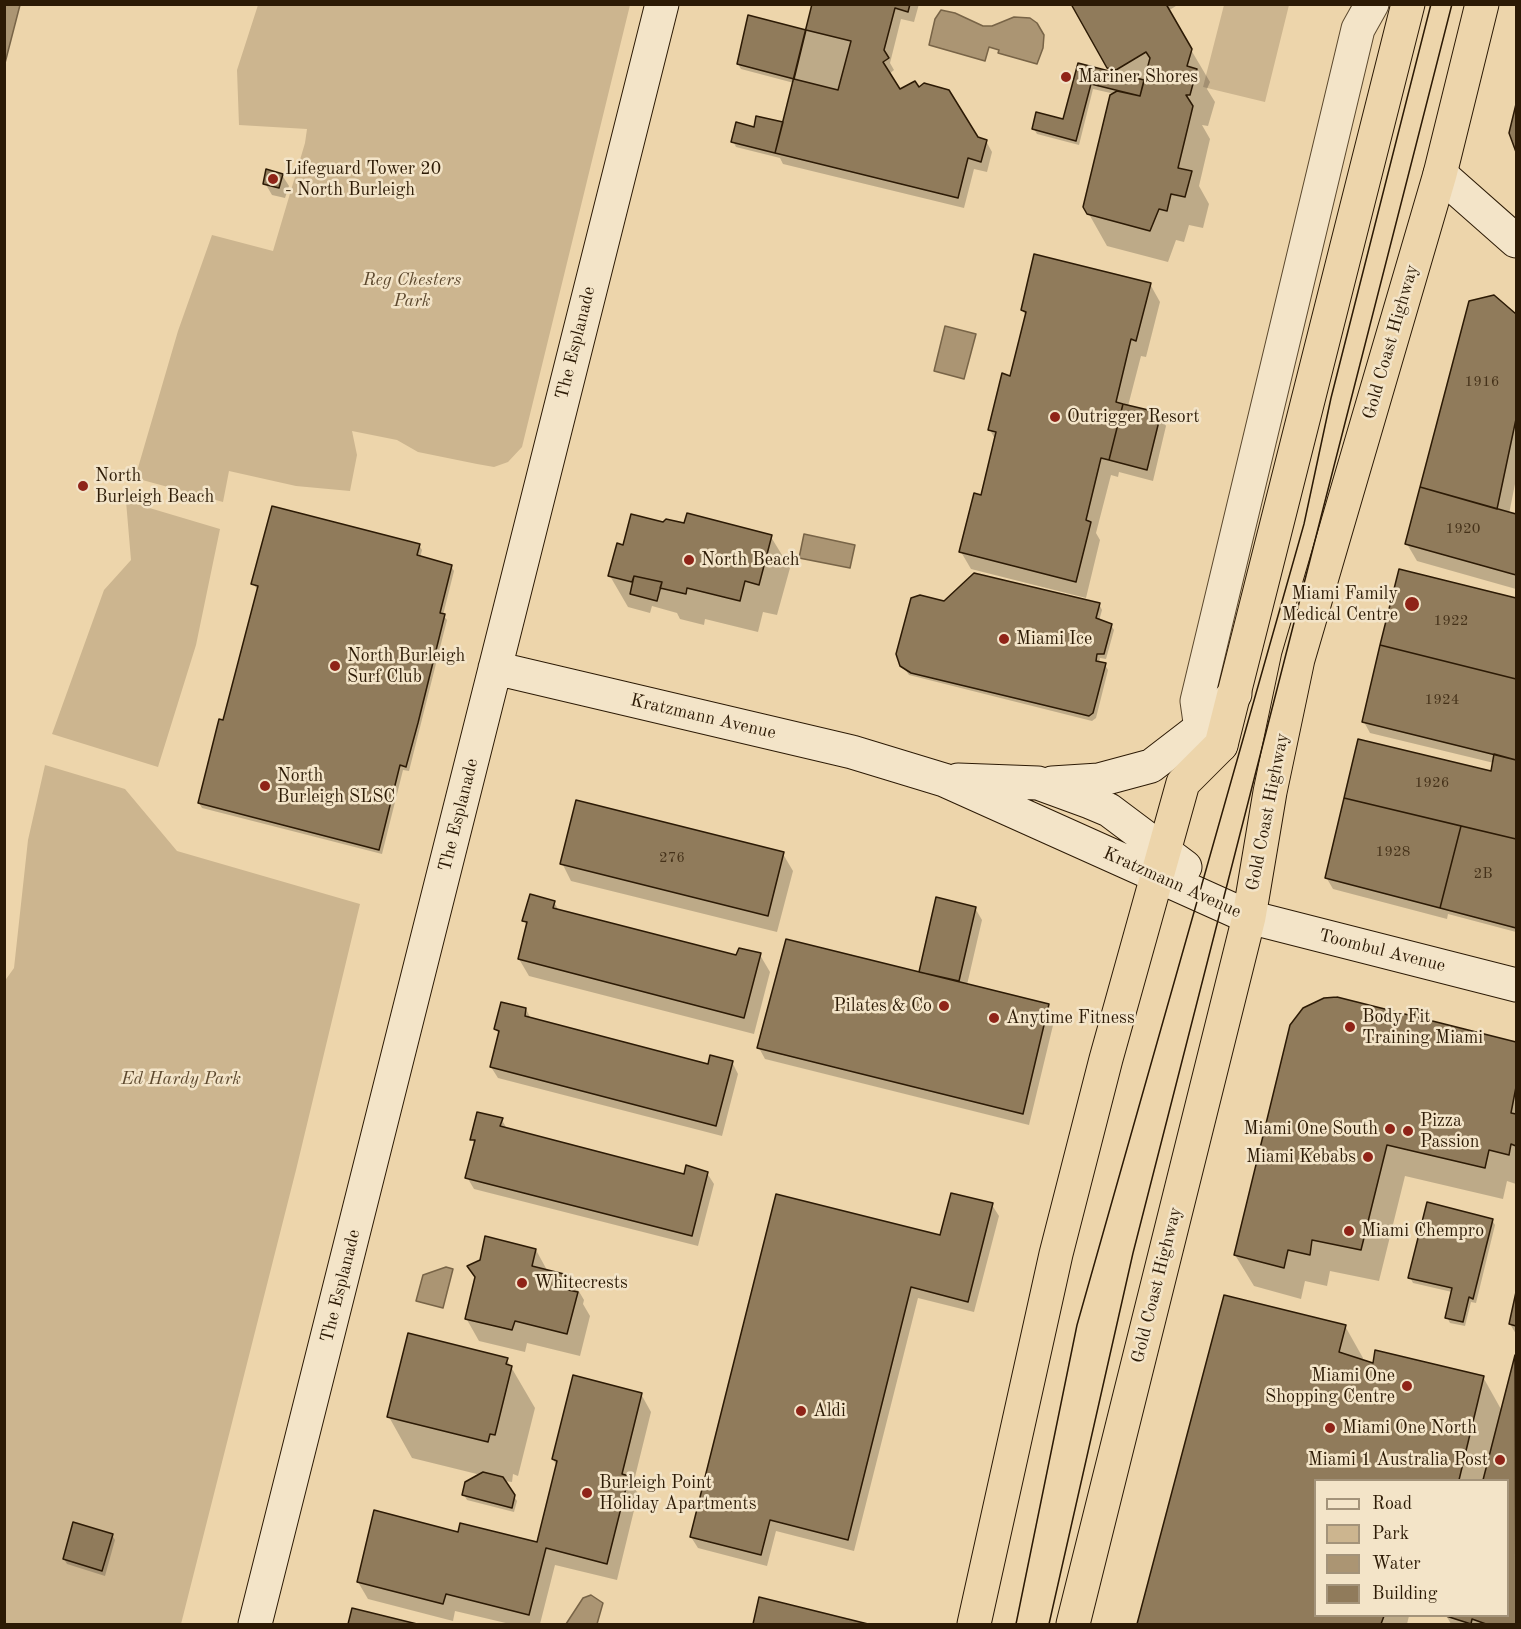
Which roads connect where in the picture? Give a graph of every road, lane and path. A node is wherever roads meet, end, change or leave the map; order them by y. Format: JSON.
{"nodes":[{"id":1,"x":662,"y":4,"type":"edge"},
{"id":2,"x":1372,"y":4,"type":"edge"},
{"id":3,"x":1408,"y":4,"type":"edge"},
{"id":4,"x":1482,"y":4,"type":"edge"},
{"id":5,"x":1440,"y":174,"type":"junction"},
{"id":6,"x":1516,"y":241,"type":"edge"},
{"id":7,"x":1218,"y":610,"type":"junction"},
{"id":8,"x":1246,"y":650,"type":"junction"},
{"id":9,"x":495,"y":668,"type":"junction"},
{"id":10,"x":1207,"y":724,"type":"junction"},
{"id":11,"x":944,"y":780,"type":"junction"},
{"id":12,"x":1038,"y":783,"type":"junction"},
{"id":13,"x":1160,"y":863,"type":"junction"},
{"id":14,"x":1249,"y":917,"type":"junction"},
{"id":15,"x":1516,"y":984,"type":"edge"},
{"id":16,"x":255,"y":1624,"type":"edge"},
{"id":17,"x":974,"y":1624,"type":"edge"},
{"id":18,"x":1073,"y":1624,"type":"edge"}],
"edges":[{"from":1,"to":9,"type":"street","name":"The Esplanade"},
{"from":2,"to":7,"type":"street"},
{"from":3,"to":8,"type":"highway"},
{"from":4,"to":5,"type":"highway","name":"Gold Coast Highway"},
{"from":5,"to":6,"type":"street"},
{"from":5,"to":14,"type":"highway","name":"Gold Coast Highway"},
{"from":7,"to":8,"type":"street"},
{"from":7,"to":10,"type":"street"},
{"from":8,"to":10,"type":"highway"},
{"from":9,"to":11,"type":"street","name":"Kratzmann Avenue"},
{"from":9,"to":16,"type":"street","name":"The Esplanade"},
{"from":10,"to":12,"type":"street"},
{"from":10,"to":13,"type":"highway"},
{"from":11,"to":12,"type":"street","name":"Kratzmann Avenue"},
{"from":11,"to":13,"type":"street","name":"Kratzmann Avenue"},
{"from":12,"to":13,"type":"street","name":"Kratzmann Avenue"},
{"from":13,"to":14,"type":"street","name":"Kratzmann Avenue"},
{"from":13,"to":17,"type":"highway"},
{"from":14,"to":15,"type":"street","name":"Toombul Avenue"},
{"from":14,"to":18,"type":"highway","name":"Gold Coast Highway"}]}
